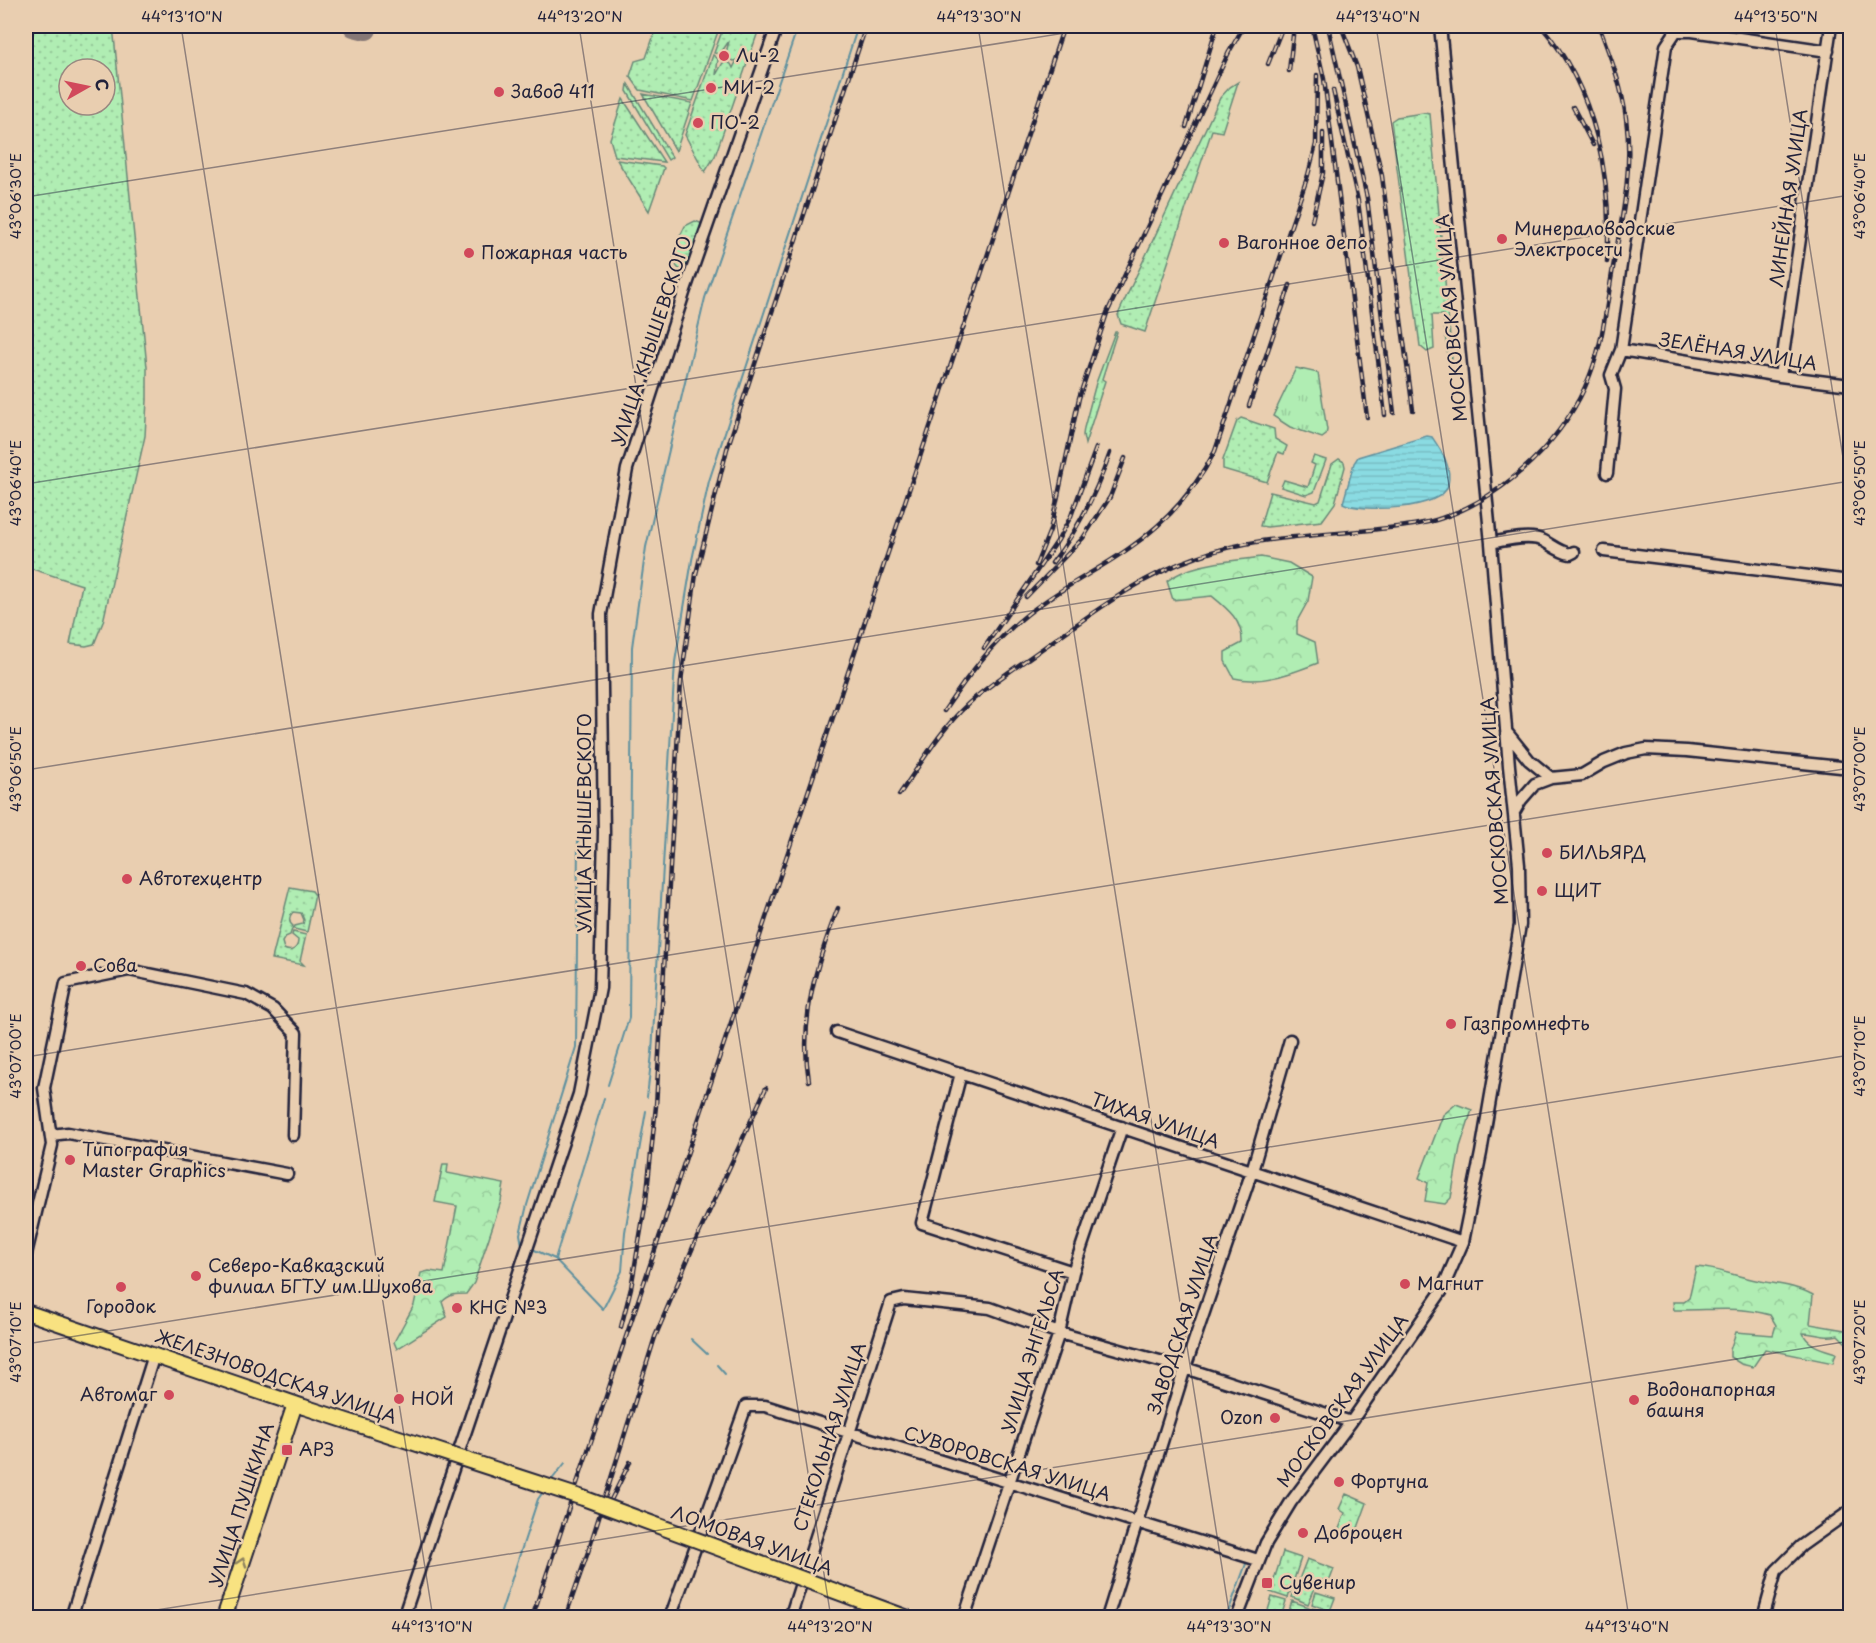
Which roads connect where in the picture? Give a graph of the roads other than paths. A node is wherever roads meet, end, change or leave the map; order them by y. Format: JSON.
{"nodes":[{"id":1,"x":777,"y":26,"type":"edge"},
{"id":2,"x":1440,"y":26,"type":"edge"},
{"id":3,"x":1831,"y":26,"type":"edge"},
{"id":4,"x":1828,"y":51,"type":"junction"},
{"id":5,"x":1621,"y":350,"type":"junction"},
{"id":6,"x":1780,"y":376,"type":"junction"},
{"id":7,"x":1851,"y":385,"type":"edge"},
{"id":8,"x":1607,"y":473,"type":"dead end"},
{"id":9,"x":1491,"y":543,"type":"junction"},
{"id":10,"x":1604,"y":551,"type":"dead end"},
{"id":11,"x":1574,"y":552,"type":"dead end"},
{"id":12,"x":1851,"y":581,"type":"edge"},
{"id":13,"x":1506,"y":732,"type":"junction"},
{"id":14,"x":1529,"y":760,"type":"junction"},
{"id":15,"x":1509,"y":766,"type":"junction"},
{"id":16,"x":1851,"y":768,"type":"edge"},
{"id":17,"x":1551,"y":778,"type":"junction"},
{"id":18,"x":1514,"y":812,"type":"junction"},
{"id":19,"x":837,"y":1032,"type":"dead end"},
{"id":20,"x":1290,"y":1040,"type":"dead end"},
{"id":21,"x":961,"y":1073,"type":"junction"},
{"id":22,"x":1122,"y":1127,"type":"junction"},
{"id":23,"x":51,"y":1135,"type":"junction"},
{"id":24,"x":293,"y":1135,"type":"dead end"},
{"id":25,"x":1252,"y":1171,"type":"junction"},
{"id":26,"x":287,"y":1174,"type":"dead end"},
{"id":27,"x":1463,"y":1242,"type":"junction"},
{"id":28,"x":26,"y":1254,"type":"edge"},
{"id":29,"x":1073,"y":1272,"type":"junction"},
{"id":30,"x":26,"y":1312,"type":"edge"},
{"id":31,"x":1059,"y":1333,"type":"junction"},
{"id":32,"x":154,"y":1355,"type":"junction"},
{"id":33,"x":1185,"y":1368,"type":"junction"},
{"id":34,"x":299,"y":1406,"type":"junction"},
{"id":35,"x":1350,"y":1422,"type":"junction"},
{"id":36,"x":849,"y":1432,"type":"junction"},
{"id":37,"x":1010,"y":1482,"type":"junction"},
{"id":38,"x":583,"y":1498,"type":"joint"},
{"id":39,"x":1851,"y":1511,"type":"edge"},
{"id":40,"x":1138,"y":1522,"type":"junction"},
{"id":41,"x":1258,"y":1560,"type":"junction"},
{"id":42,"x":71,"y":1617,"type":"edge"},
{"id":43,"x":224,"y":1617,"type":"edge"},
{"id":44,"x":403,"y":1617,"type":"edge"},
{"id":45,"x":670,"y":1617,"type":"edge"},
{"id":46,"x":790,"y":1617,"type":"edge"},
{"id":47,"x":908,"y":1617,"type":"edge"},
{"id":48,"x":964,"y":1617,"type":"edge"},
{"id":49,"x":1107,"y":1617,"type":"edge"},
{"id":50,"x":1237,"y":1617,"type":"edge"},
{"id":51,"x":1763,"y":1617,"type":"edge"}],
"edges":[{"from":1,"to":44,"type":"street","name":"УЛИЦА КНЫШЕВСКОГО"},
{"from":2,"to":9,"type":"street","name":"МОСКОВСКАЯ УЛИЦА"},
{"from":3,"to":4,"type":"street","name":"ЛИНЕЙНАЯ УЛИЦА"},
{"from":4,"to":5,"type":"street"},
{"from":4,"to":6,"type":"street","name":"ЛИНЕЙНАЯ УЛИЦА"},
{"from":5,"to":6,"type":"street","name":"ЗЕЛЁНАЯ УЛИЦА"},
{"from":5,"to":8,"type":"street"},
{"from":6,"to":7,"type":"street","name":"ЗЕЛЁНАЯ УЛИЦА"},
{"from":9,"to":11,"type":"street"},
{"from":9,"to":13,"type":"street","name":"МОСКОВСКАЯ УЛИЦА"},
{"from":10,"to":12,"type":"street"},
{"from":13,"to":14,"type":"street"},
{"from":13,"to":15,"type":"street","name":"МОСКОВСКАЯ УЛИЦА"},
{"from":14,"to":15,"type":"street"},
{"from":14,"to":17,"type":"street"},
{"from":15,"to":18,"type":"street","name":"МОСКОВСКАЯ УЛИЦА"},
{"from":16,"to":17,"type":"street"},
{"from":17,"to":18,"type":"street"},
{"from":18,"to":27,"type":"street","name":"МОСКОВСКАЯ УЛИЦА"},
{"from":19,"to":21,"type":"street","name":"ТИХАЯ УЛИЦА"},
{"from":20,"to":25,"type":"street","name":"ЗАВОДСКАЯ УЛИЦА"},
{"from":21,"to":22,"type":"street","name":"ТИХАЯ УЛИЦА"},
{"from":21,"to":29,"type":"street"},
{"from":22,"to":25,"type":"street","name":"ТИХАЯ УЛИЦА"},
{"from":22,"to":29,"type":"street","name":"УЛИЦА ЭНГЕЛЬСА"},
{"from":23,"to":24,"type":"street"},
{"from":23,"to":26,"type":"street"},
{"from":23,"to":28,"type":"street"},
{"from":25,"to":27,"type":"street","name":"ТИХАЯ УЛИЦА"},
{"from":25,"to":33,"type":"street","name":"ЗАВОДСКАЯ УЛИЦА"},
{"from":27,"to":35,"type":"street","name":"МОСКОВСКАЯ УЛИЦА"},
{"from":29,"to":31,"type":"street","name":"УЛИЦА ЭНГЕЛЬСА"},
{"from":30,"to":32,"type":"main road","name":"ЖЕЛЕЗНОВОДСКАЯ УЛИЦА"},
{"from":31,"to":33,"type":"street"},
{"from":31,"to":36,"type":"street","name":"СТЕКОЛЬНАЯ УЛИЦА"},
{"from":31,"to":37,"type":"street","name":"УЛИЦА ЭНГЕЛЬСА"},
{"from":32,"to":34,"type":"main road","name":"ЖЕЛЕЗНОВОДСКАЯ УЛИЦА"},
{"from":32,"to":42,"type":"street"},
{"from":33,"to":35,"type":"street"},
{"from":33,"to":40,"type":"street","name":"ЗАВОДСКАЯ УЛИЦА"},
{"from":34,"to":38,"type":"main road","name":"ЖЕЛЕЗНОВОДСКАЯ УЛИЦА","bridge":true},
{"from":43,"to":34,"type":"main road","name":"УЛИЦА ПУШКИНА","one_way":true},
{"from":35,"to":41,"type":"street","name":"МОСКОВСКАЯ УЛИЦА"},
{"from":36,"to":37,"type":"street","name":"СУВОРОВСКАЯ УЛИЦА"},
{"from":36,"to":45,"type":"street","name":"СУВОРОВСКАЯ УЛИЦА"},
{"from":36,"to":46,"type":"street","name":"СТЕКОЛЬНАЯ УЛИЦА"},
{"from":37,"to":40,"type":"street","name":"СУВОРОВСКАЯ УЛИЦА"},
{"from":37,"to":48,"type":"street","name":"УЛИЦА ЭНГЕЛЬСА"},
{"from":38,"to":47,"type":"main road","name":"ЛОМОВАЯ УЛИЦА","bridge":true},
{"from":39,"to":51,"type":"street"},
{"from":40,"to":41,"type":"street","name":"СУВОРОВСКАЯ УЛИЦА"},
{"from":40,"to":49,"type":"street","name":"ЗАВОДСКАЯ УЛИЦА"},
{"from":41,"to":50,"type":"street","name":"МОСКОВСКАЯ УЛИЦА"}]}
